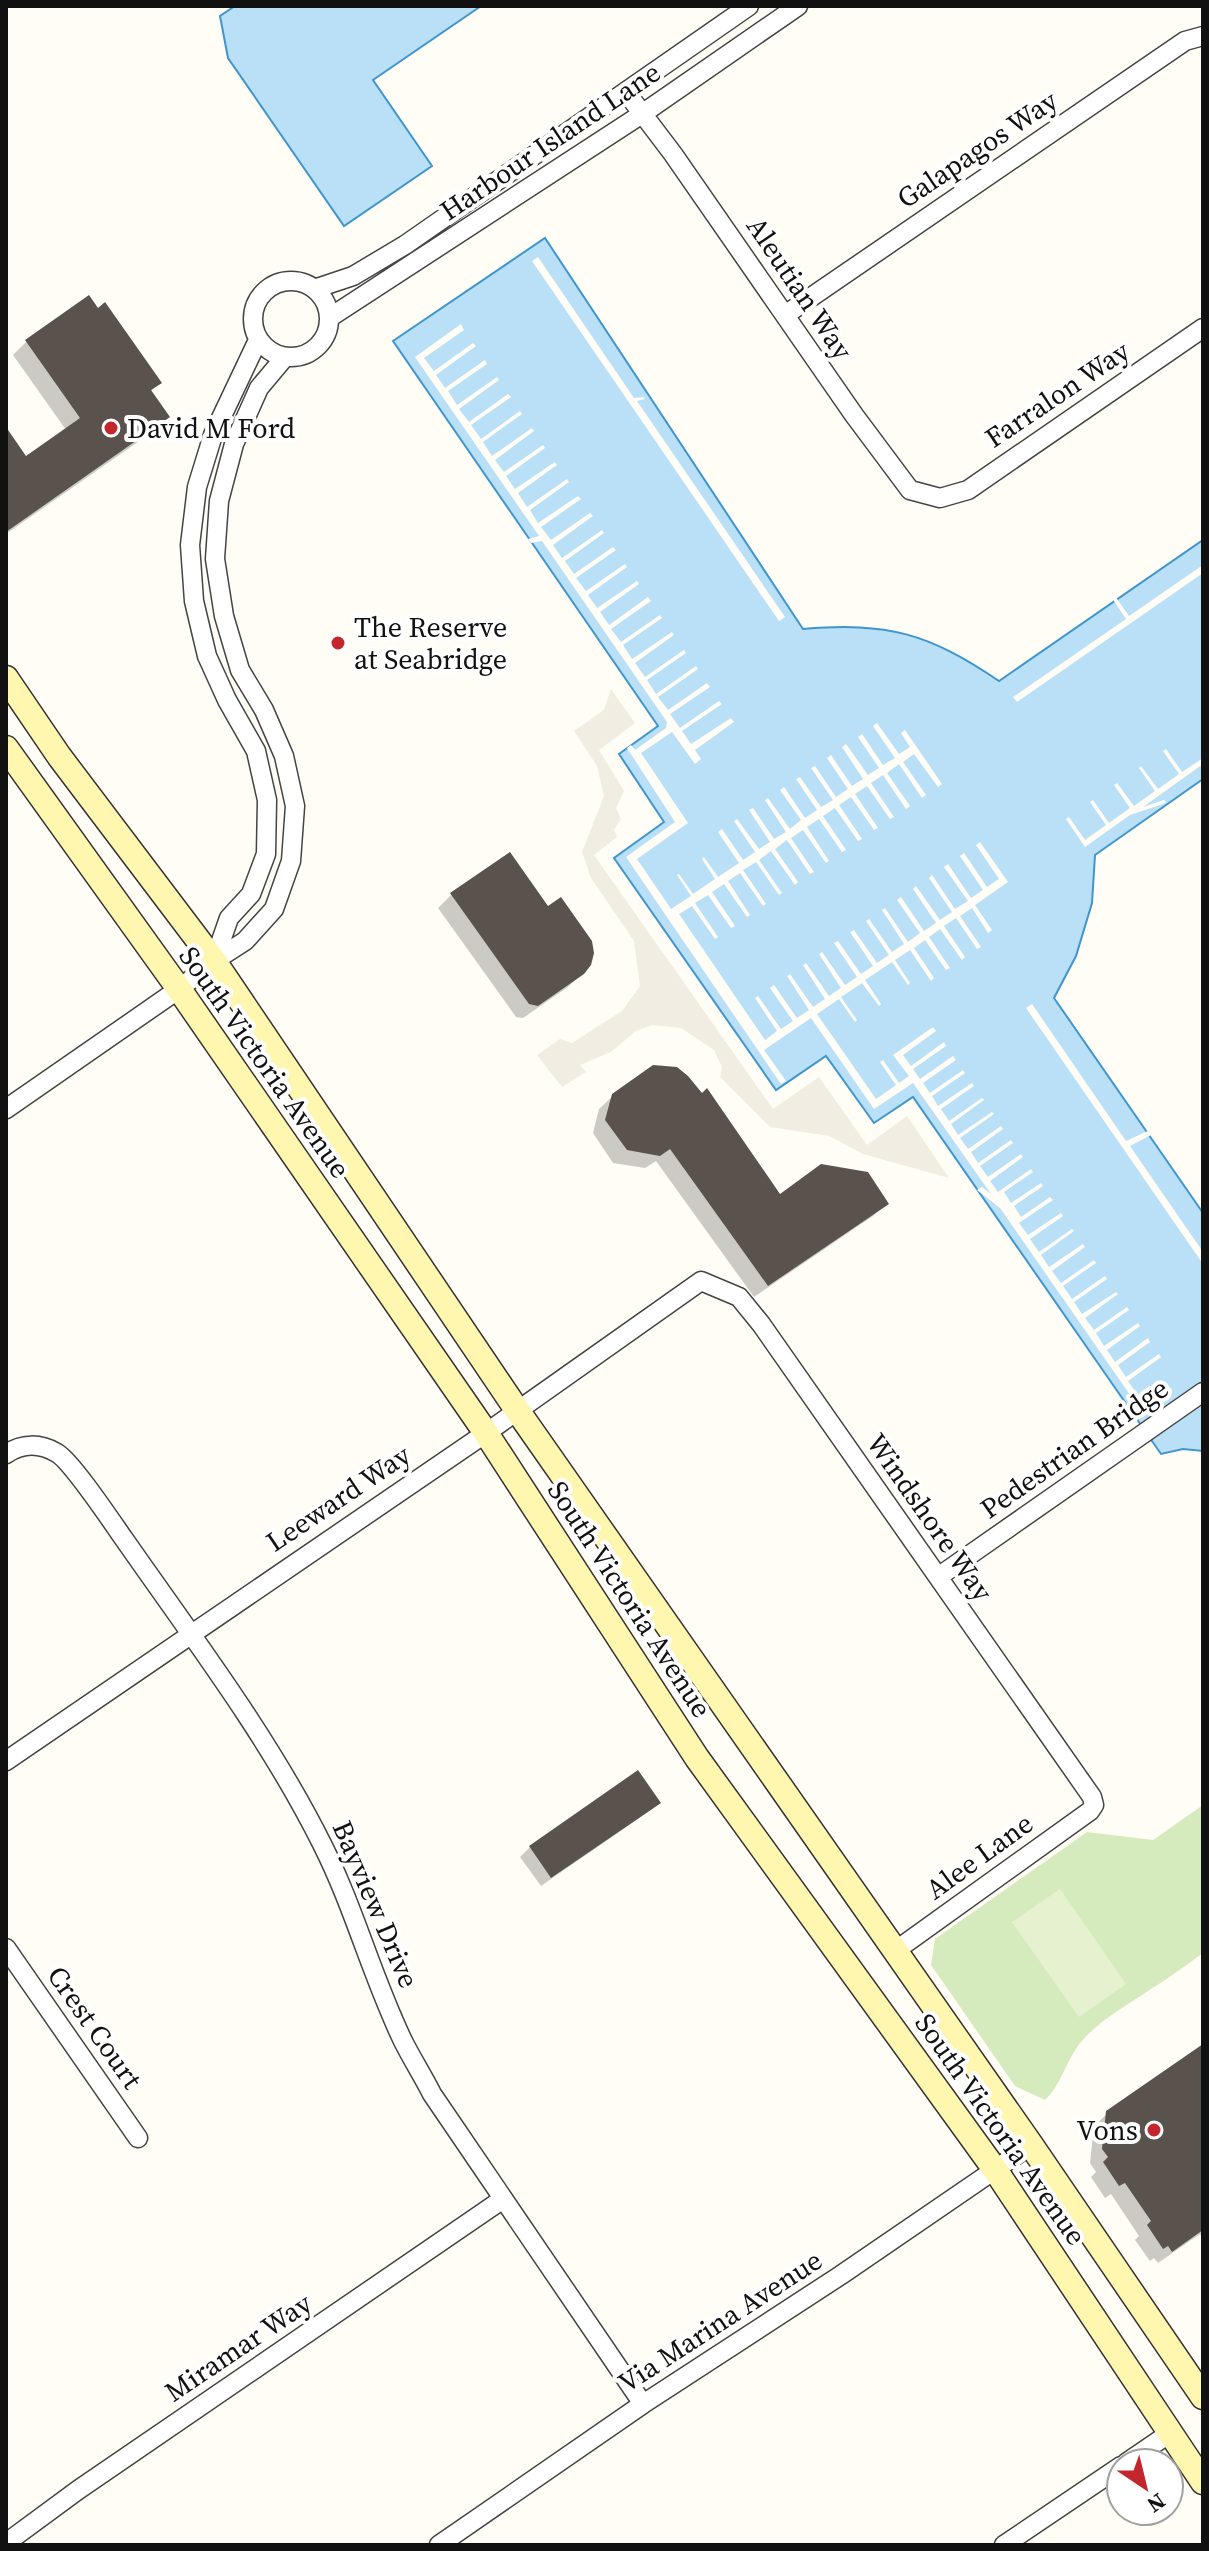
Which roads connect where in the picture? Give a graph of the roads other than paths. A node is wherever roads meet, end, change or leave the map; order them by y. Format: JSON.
{"nodes":[{"id":1,"x":749,"y":6,"type":"edge"},
{"id":2,"x":798,"y":6,"type":"edge"},
{"id":3,"x":1203,"y":36,"type":"edge"},
{"id":4,"x":626,"y":92,"type":"junction"},
{"id":5,"x":642,"y":114,"type":"junction"},
{"id":6,"x":314,"y":289,"type":"junction"},
{"id":7,"x":785,"y":315,"type":"junction"},
{"id":8,"x":329,"y":318,"type":"junction"},
{"id":9,"x":1203,"y":328,"type":"edge"},
{"id":10,"x":258,"y":340,"type":"junction"},
{"id":11,"x":285,"y":357,"type":"junction"},
{"id":12,"x":940,"y":498,"type":"joint"},
{"id":13,"x":6,"y":678,"type":"edge"},
{"id":14,"x":6,"y":748,"type":"edge"},
{"id":15,"x":214,"y":961,"type":"junction"},
{"id":16,"x":179,"y":989,"type":"junction"},
{"id":17,"x":6,"y":1109,"type":"edge"},
{"id":18,"x":701,"y":1281,"type":"joint"},
{"id":19,"x":1203,"y":1392,"type":"edge"},
{"id":20,"x":517,"y":1410,"type":"junction"},
{"id":21,"x":486,"y":1433,"type":"junction"},
{"id":22,"x":6,"y":1454,"type":"edge"},
{"id":23,"x":938,"y":1577,"type":"junction"},
{"id":24,"x":190,"y":1634,"type":"junction"},
{"id":25,"x":6,"y":1761,"type":"edge"},
{"id":26,"x":1094,"y":1805,"type":"joint"},
{"id":27,"x":6,"y":1948,"type":"edge"},
{"id":28,"x":895,"y":1951,"type":"junction"},
{"id":29,"x":138,"y":2138,"type":"dead end"},
{"id":30,"x":1031,"y":2145,"type":"junction"},
{"id":31,"x":996,"y":2171,"type":"junction"},
{"id":32,"x":503,"y":2199,"type":"junction"},
{"id":33,"x":1203,"y":2397,"type":"edge"},
{"id":34,"x":643,"y":2404,"type":"junction"},
{"id":35,"x":1170,"y":2433,"type":"junction"},
{"id":36,"x":1149,"y":2447,"type":"edge"},
{"id":37,"x":1105,"y":2477,"type":"edge"},
{"id":38,"x":1203,"y":2482,"type":"edge"},
{"id":39,"x":6,"y":2543,"type":"edge"},
{"id":40,"x":439,"y":2545,"type":"edge"},
{"id":41,"x":1004,"y":2545,"type":"edge"}],
"edges":[{"from":1,"to":4,"type":"street","name":"Harbour Island Lane"},
{"from":2,"to":5,"type":"street","name":"Harbour Island Lane"},
{"from":3,"to":7,"type":"street","name":"Galapagos Way"},
{"from":4,"to":5,"type":"street","name":"Aleutian Way"},
{"from":4,"to":6,"type":"street","name":"Harbour Island Lane"},
{"from":5,"to":7,"type":"street","name":"Aleutian Way"},
{"from":5,"to":8,"type":"street","name":"Harbour Island Lane"},
{"from":6,"to":8,"type":"street"},
{"from":6,"to":10,"type":"street"},
{"from":7,"to":12,"type":"street","name":"Aleutian Way"},
{"from":8,"to":11,"type":"street"},
{"from":9,"to":12,"type":"street","name":"Farralon Way"},
{"from":10,"to":11,"type":"street"},
{"from":10,"to":15,"type":"street"},
{"from":11,"to":15,"type":"street"},
{"from":13,"to":15,"type":"main road","name":"South Victoria Avenue"},
{"from":14,"to":16,"type":"main road","name":"South Victoria Avenue"},
{"from":15,"to":16,"type":"street"},
{"from":15,"to":20,"type":"main road","name":"South Victoria Avenue"},
{"from":16,"to":17,"type":"street"},
{"from":16,"to":21,"type":"main road","name":"South Victoria Avenue"},
{"from":18,"to":20,"type":"street","name":"Leeward Way"},
{"from":18,"to":23,"type":"street","name":"Windshore Way"},
{"from":19,"to":23,"type":"street","name":"Pedestrian Bridge"},
{"from":20,"to":21,"type":"street","name":"Leeward Way"},
{"from":20,"to":28,"type":"main road","name":"South Victoria Avenue"},
{"from":21,"to":24,"type":"street","name":"Leeward Way"},
{"from":21,"to":31,"type":"main road","name":"South Victoria Avenue"},
{"from":22,"to":24,"type":"street","name":"Bayview Drive"},
{"from":23,"to":26,"type":"street","name":"Windshore Way"},
{"from":24,"to":25,"type":"street","name":"Leeward Way"},
{"from":24,"to":32,"type":"street","name":"Bayview Drive"},
{"from":26,"to":28,"type":"street","name":"Alee Lane"},
{"from":27,"to":29,"type":"street","name":"Crest Court"},
{"from":28,"to":30,"type":"main road","name":"South Victoria Avenue"},
{"from":30,"to":31,"type":"street","name":"Via Marina Avenue"},
{"from":30,"to":33,"type":"main road","name":"South Victoria Avenue"},
{"from":31,"to":34,"type":"street","name":"Via Marina Avenue"},
{"from":31,"to":35,"type":"main road","name":"South Victoria Avenue"},
{"from":32,"to":34,"type":"street","name":"Bayview Drive"},
{"from":32,"to":39,"type":"street","name":"Miramar Way"},
{"from":34,"to":40,"type":"street","name":"Via Marina Avenue"},
{"from":35,"to":36,"type":"street"},
{"from":35,"to":38,"type":"main road","name":"South Victoria Avenue"},
{"from":37,"to":41,"type":"street"}]}
